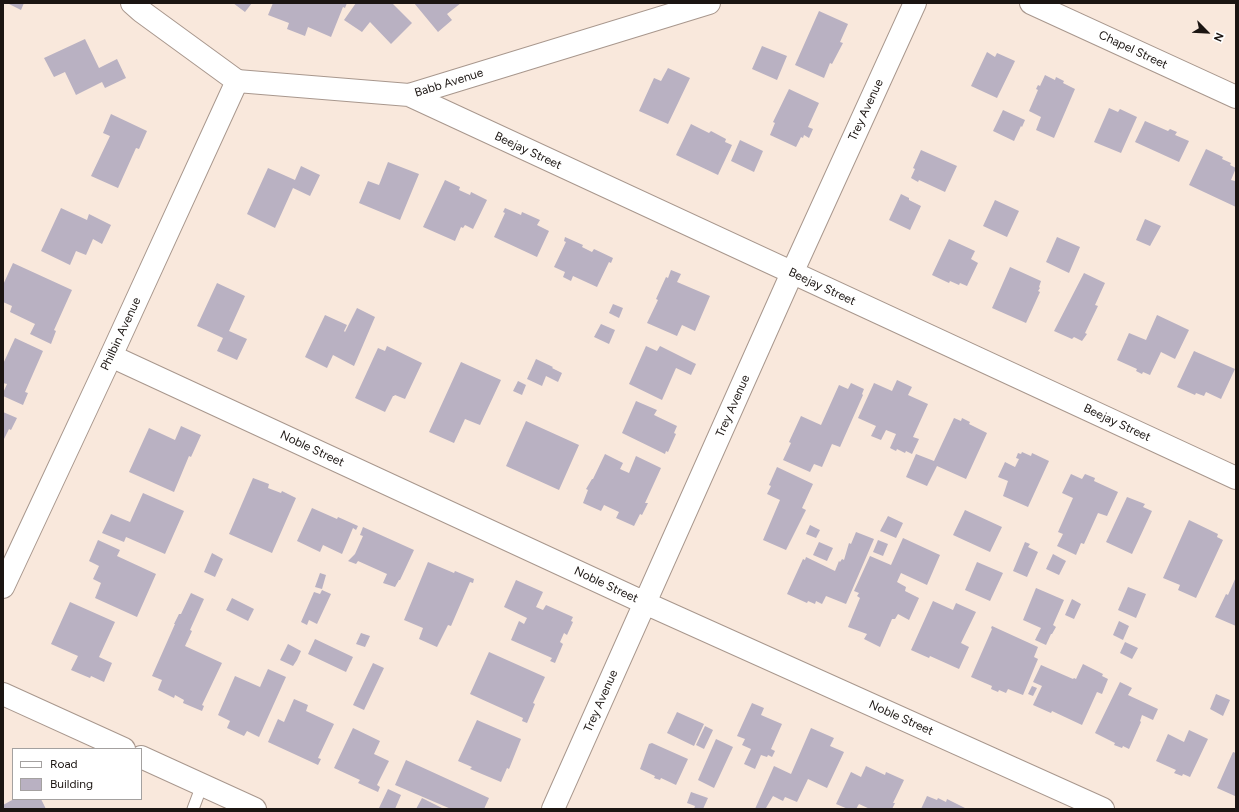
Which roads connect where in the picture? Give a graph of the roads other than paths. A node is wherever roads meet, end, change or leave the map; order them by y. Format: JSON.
{"nodes":[{"id":1,"x":132,"y":3,"type":"edge"},
{"id":2,"x":710,"y":3,"type":"edge"},
{"id":3,"x":915,"y":3,"type":"edge"},
{"id":4,"x":1031,"y":3,"type":"edge"},
{"id":5,"x":237,"y":81,"type":"junction"},
{"id":6,"x":409,"y":95,"type":"junction"},
{"id":7,"x":1236,"y":97,"type":"edge"},
{"id":8,"x":792,"y":273,"type":"junction"},
{"id":9,"x":111,"y":356,"type":"junction"},
{"id":10,"x":1236,"y":478,"type":"edge"},
{"id":11,"x":3,"y":587,"type":"edge"},
{"id":12,"x":645,"y":603,"type":"junction"},
{"id":13,"x":3,"y":694,"type":"edge"},
{"id":14,"x":122,"y":748,"type":"edge"},
{"id":15,"x":142,"y":757,"type":"edge"},
{"id":16,"x":202,"y":784,"type":"junction"},
{"id":17,"x":193,"y":809,"type":"edge"},
{"id":18,"x":255,"y":809,"type":"edge"},
{"id":19,"x":553,"y":809,"type":"edge"},
{"id":20,"x":1103,"y":809,"type":"edge"}],
"edges":[{"from":1,"to":5,"type":"street"},
{"from":2,"to":6,"type":"street","name":"Babb Avenue"},
{"from":3,"to":8,"type":"street","name":"Trey Avenue"},
{"from":4,"to":7,"type":"street","name":"Chapel Street"},
{"from":5,"to":6,"type":"street","name":"Babb Avenue"},
{"from":5,"to":9,"type":"street","name":"Philbin Avenue"},
{"from":6,"to":8,"type":"street","name":"Beejay Street"},
{"from":8,"to":10,"type":"street","name":"Beejay Street"},
{"from":8,"to":12,"type":"street","name":"Trey Avenue"},
{"from":9,"to":11,"type":"street","name":"Philbin Avenue"},
{"from":9,"to":12,"type":"street","name":"Noble Street"},
{"from":12,"to":19,"type":"street","name":"Trey Avenue"},
{"from":12,"to":20,"type":"street","name":"Noble Street"},
{"from":13,"to":14,"type":"street"},
{"from":15,"to":16,"type":"street"},
{"from":16,"to":17,"type":"lane"},
{"from":16,"to":18,"type":"street"}]}
